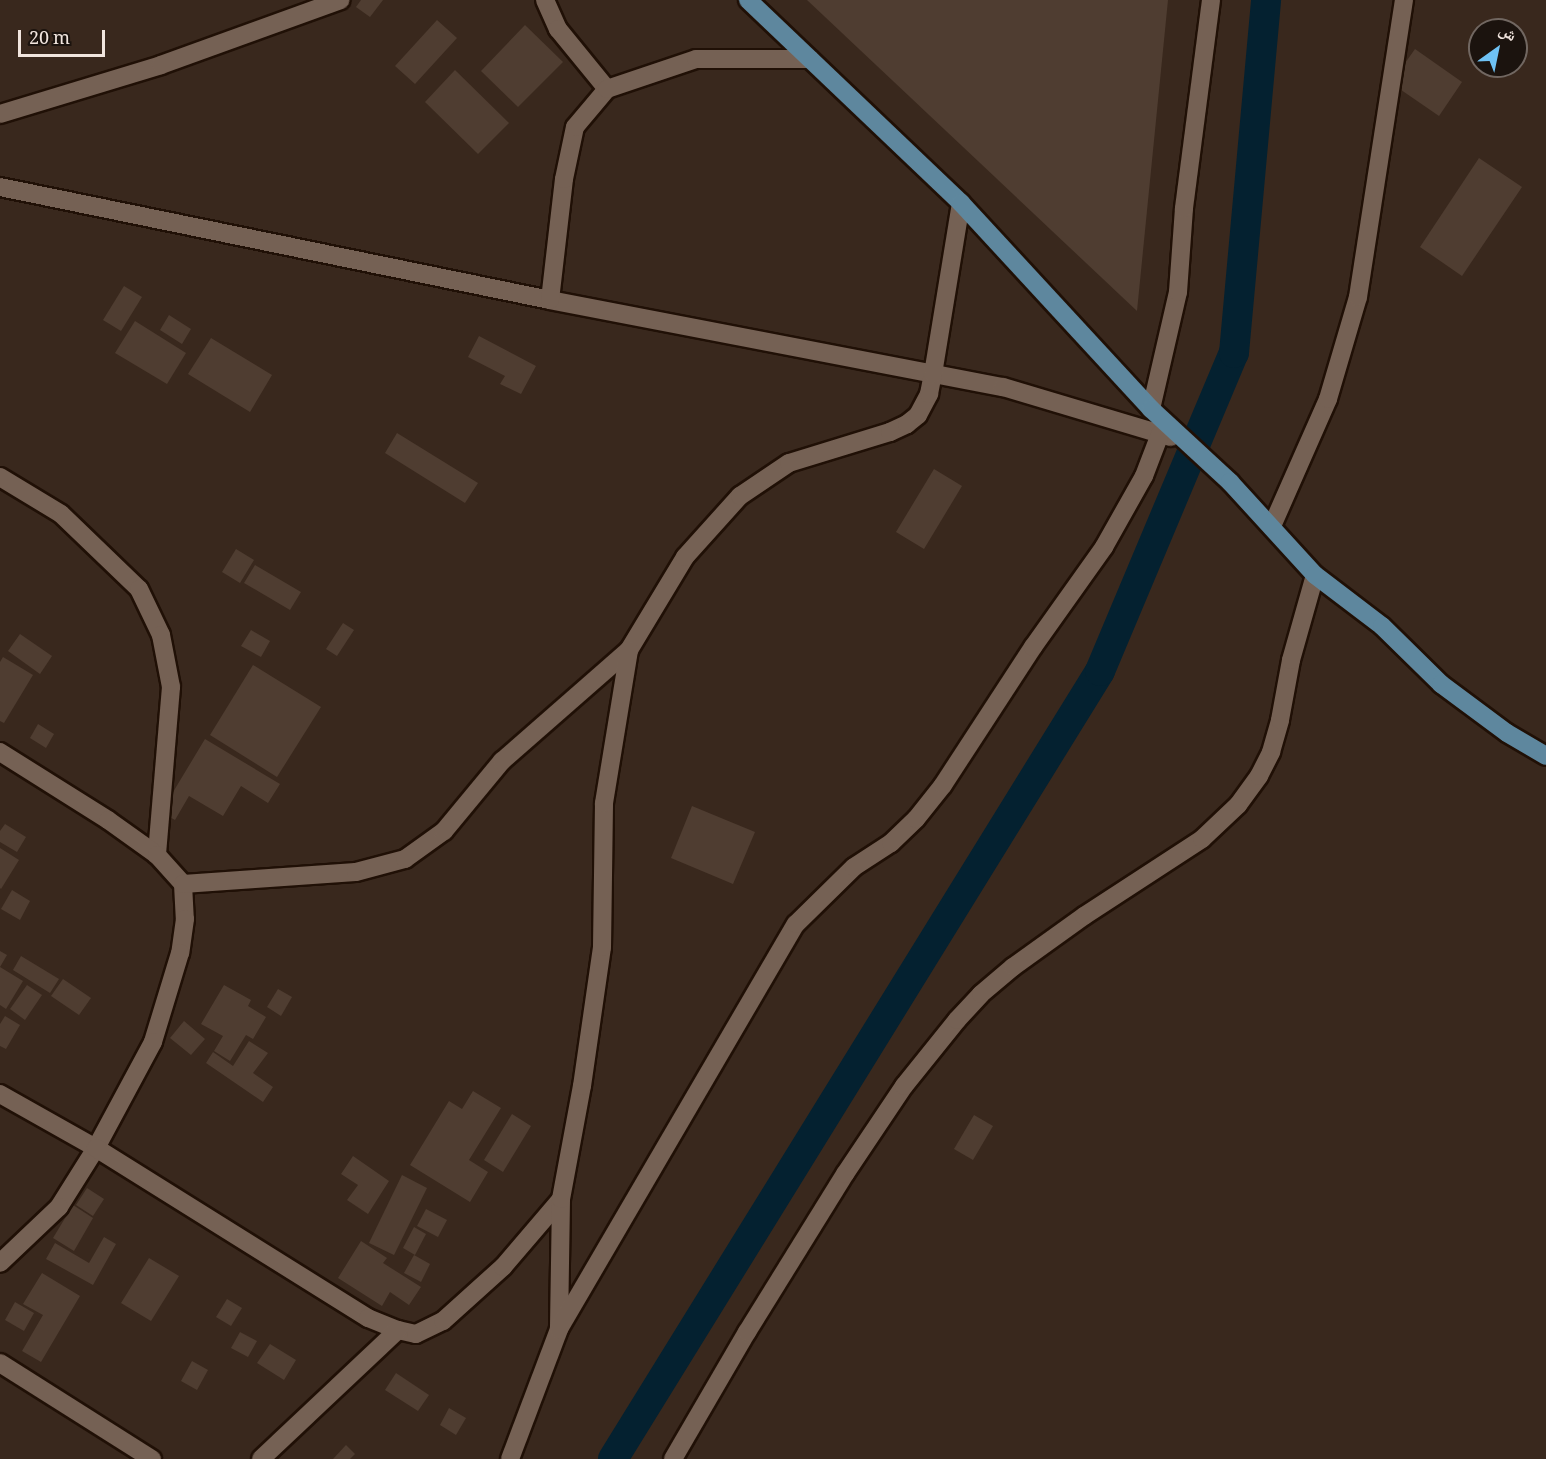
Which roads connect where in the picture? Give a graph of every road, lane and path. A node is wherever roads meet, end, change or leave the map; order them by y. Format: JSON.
{"nodes":[{"id":1,"x":340,"y":0,"type":"edge"},
{"id":2,"x":544,"y":0,"type":"edge"},
{"id":3,"x":748,"y":0,"type":"edge"},
{"id":4,"x":1211,"y":0,"type":"edge"},
{"id":5,"x":1404,"y":0,"type":"edge"},
{"id":6,"x":810,"y":59,"type":"junction"},
{"id":7,"x":607,"y":89,"type":"junction"},
{"id":8,"x":0,"y":114,"type":"edge"},
{"id":9,"x":0,"y":187,"type":"edge"},
{"id":10,"x":961,"y":203,"type":"junction"},
{"id":11,"x":550,"y":300,"type":"junction"},
{"id":12,"x":933,"y":374,"type":"junction"},
{"id":13,"x":1151,"y":409,"type":"junction"},
{"id":14,"x":1160,"y":434,"type":"junction"},
{"id":15,"x":1185,"y":441,"type":"junction"},
{"id":16,"x":0,"y":477,"type":"edge"},
{"id":17,"x":1272,"y":526,"type":"junction"},
{"id":18,"x":1315,"y":575,"type":"junction"},
{"id":19,"x":629,"y":650,"type":"junction"},
{"id":20,"x":0,"y":752,"type":"edge"},
{"id":21,"x":1546,"y":756,"type":"edge"},
{"id":22,"x":157,"y":855,"type":"junction"},
{"id":23,"x":183,"y":884,"type":"junction"},
{"id":24,"x":0,"y":1094,"type":"edge"},
{"id":25,"x":96,"y":1148,"type":"junction"},
{"id":26,"x":561,"y":1199,"type":"junction"},
{"id":27,"x":0,"y":1263,"type":"edge"},
{"id":28,"x":559,"y":1329,"type":"junction"},
{"id":29,"x":398,"y":1330,"type":"junction"},
{"id":30,"x":0,"y":1364,"type":"edge"},
{"id":31,"x":152,"y":1459,"type":"edge"},
{"id":32,"x":261,"y":1459,"type":"edge"},
{"id":33,"x":510,"y":1459,"type":"edge"},
{"id":34,"x":673,"y":1459,"type":"edge"}],
"edges":[{"from":1,"to":8,"type":"street"},
{"from":2,"to":7,"type":"street"},
{"from":3,"to":6,"type":"main road"},
{"from":4,"to":13,"type":"street"},
{"from":5,"to":17,"type":"street"},
{"from":6,"to":7,"type":"street"},
{"from":6,"to":10,"type":"main road"},
{"from":7,"to":11,"type":"street"},
{"from":9,"to":11,"type":"street"},
{"from":10,"to":12,"type":"street"},
{"from":10,"to":13,"type":"main road"},
{"from":11,"to":12,"type":"street"},
{"from":12,"to":14,"type":"street"},
{"from":12,"to":19,"type":"street"},
{"from":13,"to":15,"type":"main road"},
{"from":14,"to":15,"type":"street"},
{"from":14,"to":28,"type":"street"},
{"from":15,"to":17,"type":"main road"},
{"from":16,"to":22,"type":"street"},
{"from":17,"to":18,"type":"main road"},
{"from":18,"to":21,"type":"main road"},
{"from":18,"to":34,"type":"street"},
{"from":19,"to":23,"type":"street"},
{"from":19,"to":26,"type":"street"},
{"from":20,"to":22,"type":"street"},
{"from":22,"to":23,"type":"street"},
{"from":23,"to":25,"type":"street"},
{"from":24,"to":25,"type":"street"},
{"from":25,"to":27,"type":"street"},
{"from":25,"to":29,"type":"street"},
{"from":26,"to":28,"type":"street"},
{"from":26,"to":29,"type":"street"},
{"from":28,"to":33,"type":"street"},
{"from":29,"to":32,"type":"street"},
{"from":30,"to":31,"type":"street"}]}
